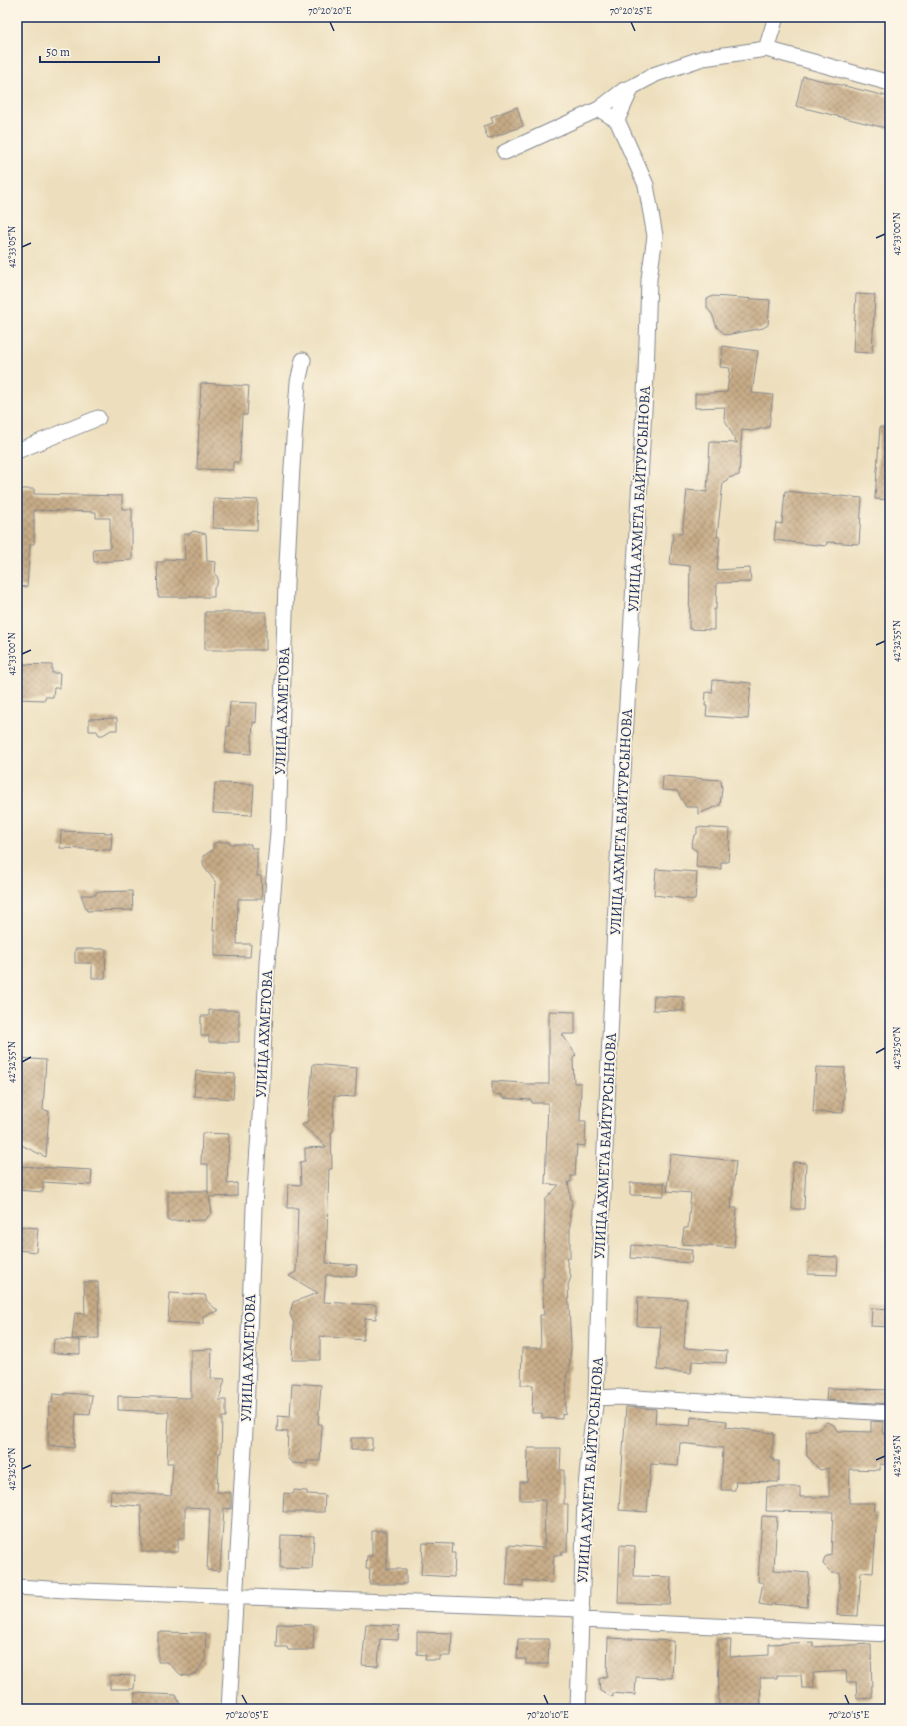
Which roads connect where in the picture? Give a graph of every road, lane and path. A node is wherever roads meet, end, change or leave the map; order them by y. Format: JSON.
{"nodes":[{"id":1,"x":776,"y":17,"type":"edge"},
{"id":2,"x":766,"y":49,"type":"junction"},
{"id":3,"x":890,"y":82,"type":"edge"},
{"id":4,"x":632,"y":87,"type":"junction"},
{"id":5,"x":599,"y":109,"type":"junction"},
{"id":6,"x":617,"y":120,"type":"junction"},
{"id":7,"x":505,"y":152,"type":"dead end"},
{"id":8,"x":303,"y":360,"type":"dead end"},
{"id":9,"x":98,"y":418,"type":"dead end"},
{"id":10,"x":17,"y":451,"type":"edge"},
{"id":11,"x":596,"y":1398,"type":"junction"},
{"id":12,"x":890,"y":1413,"type":"edge"},
{"id":13,"x":17,"y":1587,"type":"edge"},
{"id":14,"x":235,"y":1596,"type":"junction"},
{"id":15,"x":582,"y":1615,"type":"junction"},
{"id":16,"x":890,"y":1634,"type":"edge"},
{"id":17,"x":229,"y":1709,"type":"edge"},
{"id":18,"x":578,"y":1709,"type":"edge"}],
"edges":[{"from":1,"to":2,"type":"street"},
{"from":2,"to":3,"type":"street"},
{"from":2,"to":4,"type":"street"},
{"from":4,"to":5,"type":"street"},
{"from":4,"to":6,"type":"street"},
{"from":5,"to":6,"type":"street"},
{"from":5,"to":7,"type":"street"},
{"from":6,"to":11,"type":"street","name":"УЛИЦА АХМЕТА БАЙТУРСЫНОВА"},
{"from":8,"to":14,"type":"street","name":"УЛИЦА АХМЕТОВА"},
{"from":9,"to":10,"type":"street"},
{"from":11,"to":12,"type":"street"},
{"from":11,"to":15,"type":"street","name":"УЛИЦА АХМЕТА БАЙТУРСЫНОВА"},
{"from":13,"to":14,"type":"street"},
{"from":14,"to":15,"type":"street"},
{"from":14,"to":17,"type":"street","name":"УЛИЦА АХМЕТОВА"},
{"from":15,"to":16,"type":"street"},
{"from":15,"to":18,"type":"street","name":"УЛИЦА АХМЕТА БАЙТУРСЫНОВА"}]}
